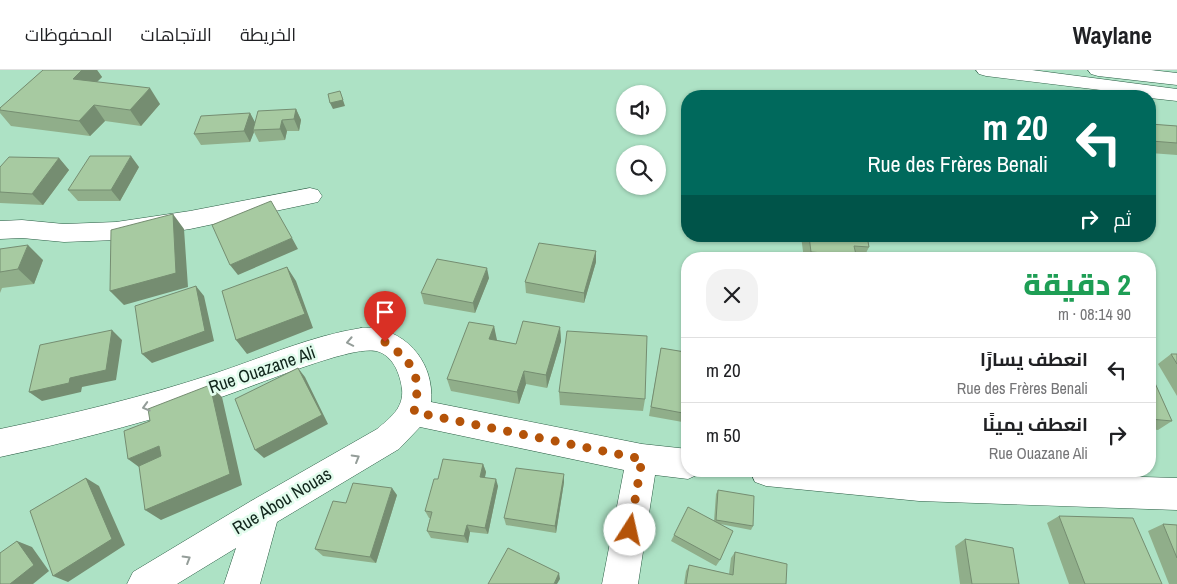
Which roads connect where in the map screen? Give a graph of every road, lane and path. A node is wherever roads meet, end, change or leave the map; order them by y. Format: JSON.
{"nodes":[{"id":1,"x":986,"y":70,"type":"edge"},
{"id":2,"x":1098,"y":70,"type":"edge"},
{"id":3,"x":1177,"y":79,"type":"edge"},
{"id":4,"x":1139,"y":90,"type":"edge"},
{"id":5,"x":1156,"y":92,"type":"edge"},
{"id":6,"x":1177,"y":95,"type":"edge"},
{"id":7,"x":310,"y":196,"type":"dead end"},
{"id":8,"x":0,"y":230,"type":"edge"},
{"id":9,"x":414,"y":412,"type":"junction"},
{"id":10,"x":0,"y":443,"type":"edge"},
{"id":11,"x":642,"y":459,"type":"junction"},
{"id":12,"x":681,"y":463,"type":"edge"},
{"id":13,"x":827,"y":477,"type":"edge"},
{"id":14,"x":1177,"y":494,"type":"edge"},
{"id":15,"x":263,"y":512,"type":"junction"},
{"id":16,"x":145,"y":584,"type":"edge"},
{"id":17,"x":242,"y":584,"type":"edge"},
{"id":18,"x":620,"y":584,"type":"edge"}],
"edges":[{"from":1,"to":4,"type":"street"},
{"from":2,"to":3,"type":"street"},
{"from":5,"to":6,"type":"street"},
{"from":7,"to":8,"type":"street"},
{"from":9,"to":10,"type":"street","name":"Rue Ouazane Ali","one_way":true},
{"from":9,"to":11,"type":"street"},
{"from":15,"to":9,"type":"street","name":"Rue Abou Nouas","one_way":true},
{"from":11,"to":12,"type":"street"},
{"from":11,"to":18,"type":"street"},
{"from":13,"to":14,"type":"street"},
{"from":16,"to":15,"type":"street","name":"Rue Abou Nouas","one_way":true},
{"from":15,"to":17,"type":"street"}]}
